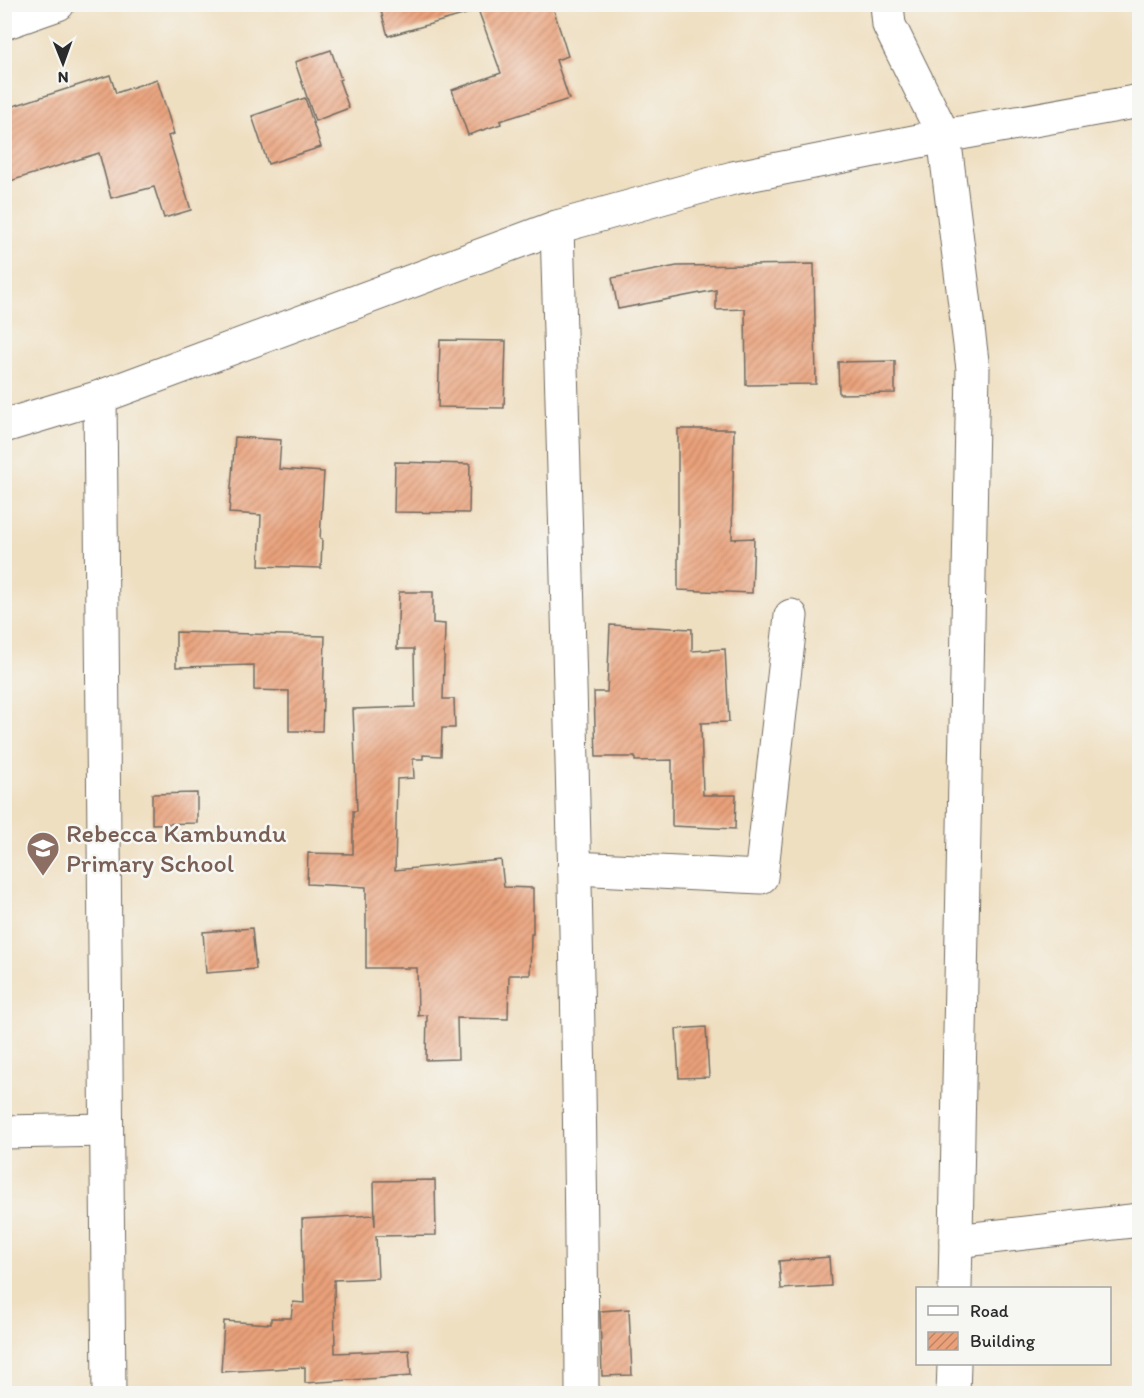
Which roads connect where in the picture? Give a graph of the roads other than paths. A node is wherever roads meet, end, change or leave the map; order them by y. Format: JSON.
{"nodes":[{"id":1,"x":58,"y":4,"type":"edge"},
{"id":2,"x":887,"y":4,"type":"edge"},
{"id":3,"x":4,"y":23,"type":"edge"},
{"id":4,"x":1140,"y":101,"type":"edge"},
{"id":5,"x":944,"y":136,"type":"junction"},
{"id":6,"x":557,"y":227,"type":"junction"},
{"id":7,"x":100,"y":397,"type":"junction"},
{"id":8,"x":4,"y":426,"type":"edge"},
{"id":9,"x":792,"y":616,"type":"dead end"},
{"id":10,"x":574,"y":868,"type":"junction"},
{"id":11,"x":106,"y":1130,"type":"junction"},
{"id":12,"x":4,"y":1132,"type":"edge"},
{"id":13,"x":1140,"y":1220,"type":"edge"},
{"id":14,"x":956,"y":1241,"type":"junction"},
{"id":15,"x":955,"y":1287,"type":"edge"},
{"id":16,"x":954,"y":1365,"type":"edge"},
{"id":17,"x":109,"y":1394,"type":"edge"},
{"id":18,"x":582,"y":1394,"type":"edge"},
{"id":19,"x":953,"y":1394,"type":"edge"}],
"edges":[{"from":1,"to":3,"type":"street"},
{"from":2,"to":5,"type":"street"},
{"from":4,"to":5,"type":"street"},
{"from":5,"to":6,"type":"street"},
{"from":5,"to":14,"type":"street"},
{"from":6,"to":7,"type":"street"},
{"from":6,"to":10,"type":"street"},
{"from":7,"to":8,"type":"street"},
{"from":7,"to":11,"type":"street"},
{"from":9,"to":10,"type":"street"},
{"from":10,"to":18,"type":"street"},
{"from":11,"to":12,"type":"street"},
{"from":11,"to":17,"type":"street"},
{"from":13,"to":14,"type":"street"},
{"from":14,"to":15,"type":"street"},
{"from":16,"to":19,"type":"street"}]}
